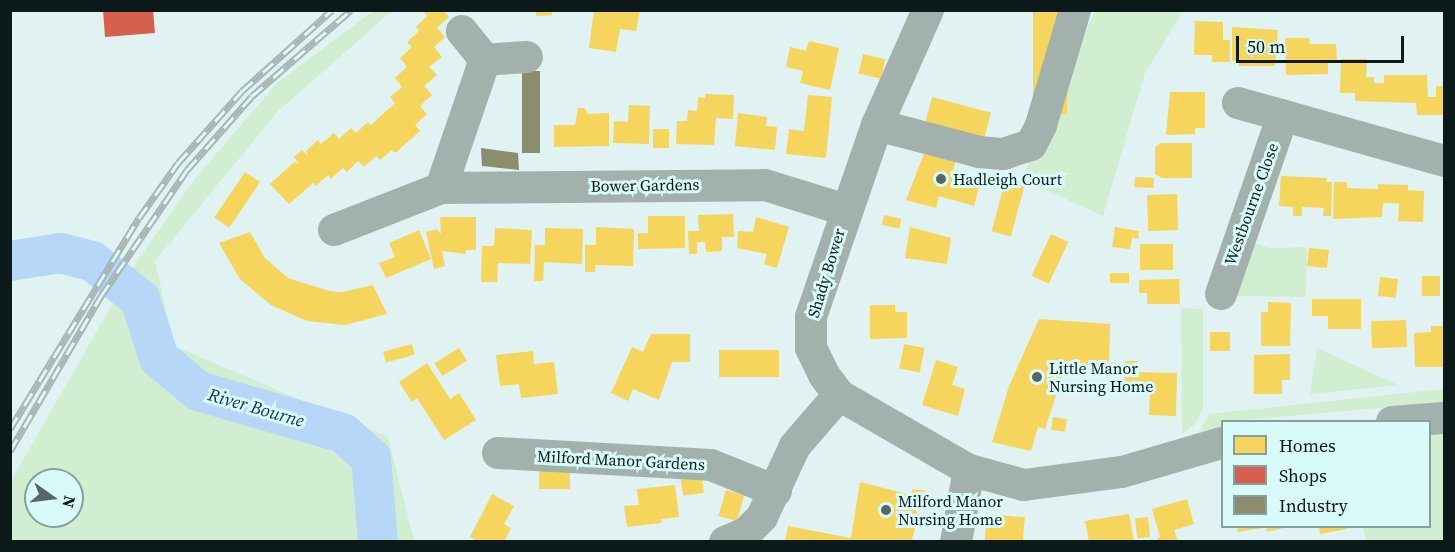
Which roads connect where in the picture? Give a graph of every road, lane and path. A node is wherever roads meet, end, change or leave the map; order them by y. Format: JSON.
{"nodes":[{"id":1,"x":928,"y":10,"type":"edge"},
{"id":2,"x":1074,"y":10,"type":"edge"},
{"id":3,"x":462,"y":31,"type":"dead end"},
{"id":4,"x":527,"y":57,"type":"dead end"},
{"id":5,"x":483,"y":60,"type":"junction"},
{"id":6,"x":1238,"y":103,"type":"dead end"},
{"id":7,"x":1283,"y":115,"type":"junction"},
{"id":8,"x":877,"y":125,"type":"junction"},
{"id":9,"x":1444,"y":161,"type":"edge"},
{"id":10,"x":441,"y":188,"type":"junction"},
{"id":11,"x":846,"y":210,"type":"junction"},
{"id":12,"x":334,"y":230,"type":"dead end"},
{"id":13,"x":1221,"y":294,"type":"dead end"},
{"id":14,"x":839,"y":395,"type":"junction"},
{"id":15,"x":1444,"y":418,"type":"edge"},
{"id":16,"x":1418,"y":420,"type":"edge"},
{"id":17,"x":1221,"y":443,"type":"edge"},
{"id":18,"x":498,"y":453,"type":"dead end"},
{"id":19,"x":969,"y":470,"type":"junction"},
{"id":20,"x":776,"y":490,"type":"junction"},
{"id":21,"x":725,"y":542,"type":"edge"},
{"id":22,"x":956,"y":542,"type":"edge"}],
"edges":[{"from":1,"to":8,"type":"street","name":"Shady Bower"},
{"from":2,"to":8,"type":"street"},
{"from":3,"to":5,"type":"street"},
{"from":4,"to":5,"type":"street"},
{"from":5,"to":10,"type":"street"},
{"from":6,"to":7,"type":"street"},
{"from":7,"to":9,"type":"street"},
{"from":7,"to":13,"type":"street","name":"Westbourne Close"},
{"from":8,"to":11,"type":"street","name":"Shady Bower"},
{"from":10,"to":11,"type":"street","name":"Bower Gardens"},
{"from":10,"to":12,"type":"street","name":"Bower Gardens"},
{"from":11,"to":14,"type":"street","name":"Shady Bower"},
{"from":14,"to":19,"type":"street"},
{"from":14,"to":20,"type":"street"},
{"from":15,"to":16,"type":"street"},
{"from":17,"to":19,"type":"street"},
{"from":18,"to":20,"type":"street","name":"Milford Manor Gardens"},
{"from":19,"to":22,"type":"street"},
{"from":20,"to":21,"type":"street"}]}
